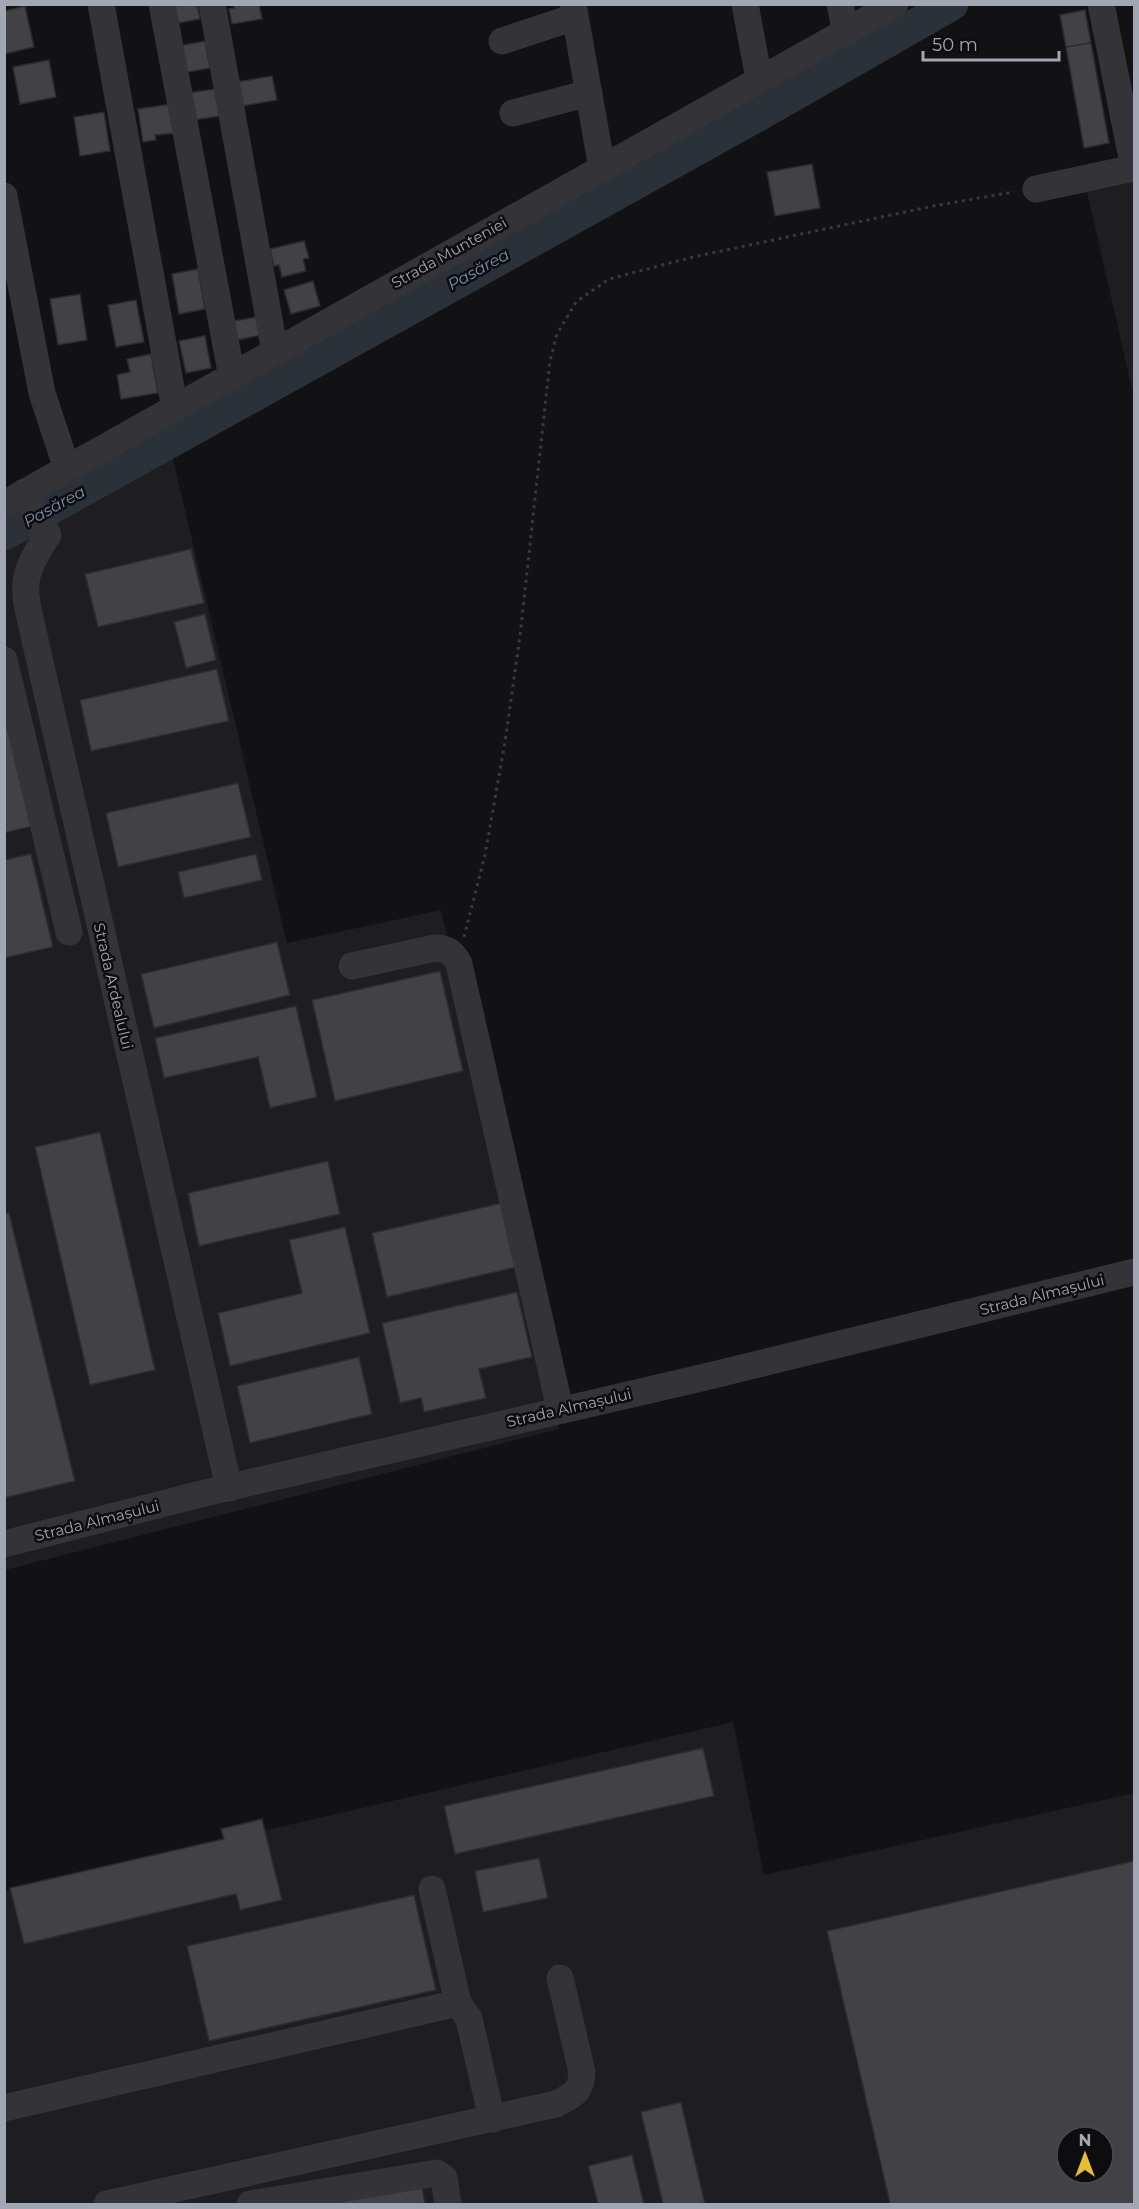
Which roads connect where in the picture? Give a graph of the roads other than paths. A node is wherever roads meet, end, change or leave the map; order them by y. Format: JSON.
{"nodes":[{"id":1,"x":90,"y":4,"type":"edge"},
{"id":2,"x":101,"y":4,"type":"edge"},
{"id":3,"x":162,"y":4,"type":"edge"},
{"id":4,"x":212,"y":4,"type":"edge"},
{"id":5,"x":745,"y":4,"type":"edge"},
{"id":6,"x":840,"y":4,"type":"edge"},
{"id":7,"x":895,"y":4,"type":"edge"},
{"id":8,"x":1101,"y":4,"type":"edge"},
{"id":9,"x":574,"y":11,"type":"edge"},
{"id":10,"x":846,"y":33,"type":"junction"},
{"id":11,"x":502,"y":41,"type":"dead end"},
{"id":12,"x":759,"y":80,"type":"junction"},
{"id":13,"x":589,"y":93,"type":"junction"},
{"id":14,"x":513,"y":113,"type":"dead end"},
{"id":15,"x":121,"y":114,"type":"junction"},
{"id":16,"x":602,"y":168,"type":"junction"},
{"id":17,"x":1134,"y":168,"type":"edge"},
{"id":18,"x":1036,"y":189,"type":"road end"},
{"id":19,"x":4,"y":196,"type":"edge"},
{"id":20,"x":275,"y":352,"type":"junction"},
{"id":21,"x":232,"y":377,"type":"junction"},
{"id":22,"x":175,"y":409,"type":"junction"},
{"id":23,"x":67,"y":469,"type":"junction"},
{"id":24,"x":20,"y":499,"type":"edge"},
{"id":25,"x":4,"y":660,"type":"edge"},
{"id":26,"x":69,"y":932,"type":"dead end"},
{"id":27,"x":351,"y":966,"type":"dead end"},
{"id":28,"x":1134,"y":1272,"type":"edge"},
{"id":29,"x":560,"y":1409,"type":"junction"},
{"id":30,"x":229,"y":1488,"type":"junction"},
{"id":31,"x":4,"y":1544,"type":"edge"},
{"id":32,"x":432,"y":1889,"type":"dead end"},
{"id":33,"x":560,"y":1978,"type":"dead end"},
{"id":34,"x":458,"y":2003,"type":"junction"},
{"id":35,"x":4,"y":2108,"type":"edge"},
{"id":36,"x":492,"y":2119,"type":"junction"},
{"id":37,"x":107,"y":2205,"type":"edge"},
{"id":38,"x":250,"y":2205,"type":"edge"},
{"id":39,"x":448,"y":2205,"type":"edge"}],
"edges":[{"from":1,"to":15,"type":"street"},
{"from":2,"to":15,"type":"street"},
{"from":3,"to":21,"type":"street"},
{"from":4,"to":20,"type":"street"},
{"from":5,"to":12,"type":"street"},
{"from":6,"to":10,"type":"street"},
{"from":7,"to":10,"type":"street","name":"Strada Munteniei"},
{"from":8,"to":17,"type":"street"},
{"from":9,"to":11,"type":"street"},
{"from":9,"to":13,"type":"street"},
{"from":10,"to":12,"type":"street","name":"Strada Munteniei"},
{"from":12,"to":16,"type":"street","name":"Strada Munteniei"},
{"from":13,"to":14,"type":"street"},
{"from":13,"to":16,"type":"street"},
{"from":15,"to":22,"type":"street"},
{"from":16,"to":20,"type":"street","name":"Strada Munteniei"},
{"from":17,"to":18,"type":"street"},
{"from":19,"to":23,"type":"street"},
{"from":20,"to":21,"type":"street","name":"Strada Munteniei"},
{"from":21,"to":22,"type":"street","name":"Strada Munteniei"},
{"from":22,"to":23,"type":"street","name":"Strada Munteniei"},
{"from":23,"to":24,"type":"street","name":"Strada Munteniei"},
{"from":24,"to":30,"type":"street","name":"Strada Ardealului"},
{"from":25,"to":26,"type":"street"},
{"from":27,"to":29,"type":"street"},
{"from":28,"to":29,"type":"street","name":"Strada Almașului"},
{"from":29,"to":30,"type":"street","name":"Strada Almașului"},
{"from":30,"to":31,"type":"street","name":"Strada Almașului"},
{"from":32,"to":34,"type":"street"},
{"from":33,"to":36,"type":"street"},
{"from":34,"to":35,"type":"street"},
{"from":34,"to":36,"type":"street"},
{"from":36,"to":37,"type":"street"},
{"from":38,"to":39,"type":"street"}]}
